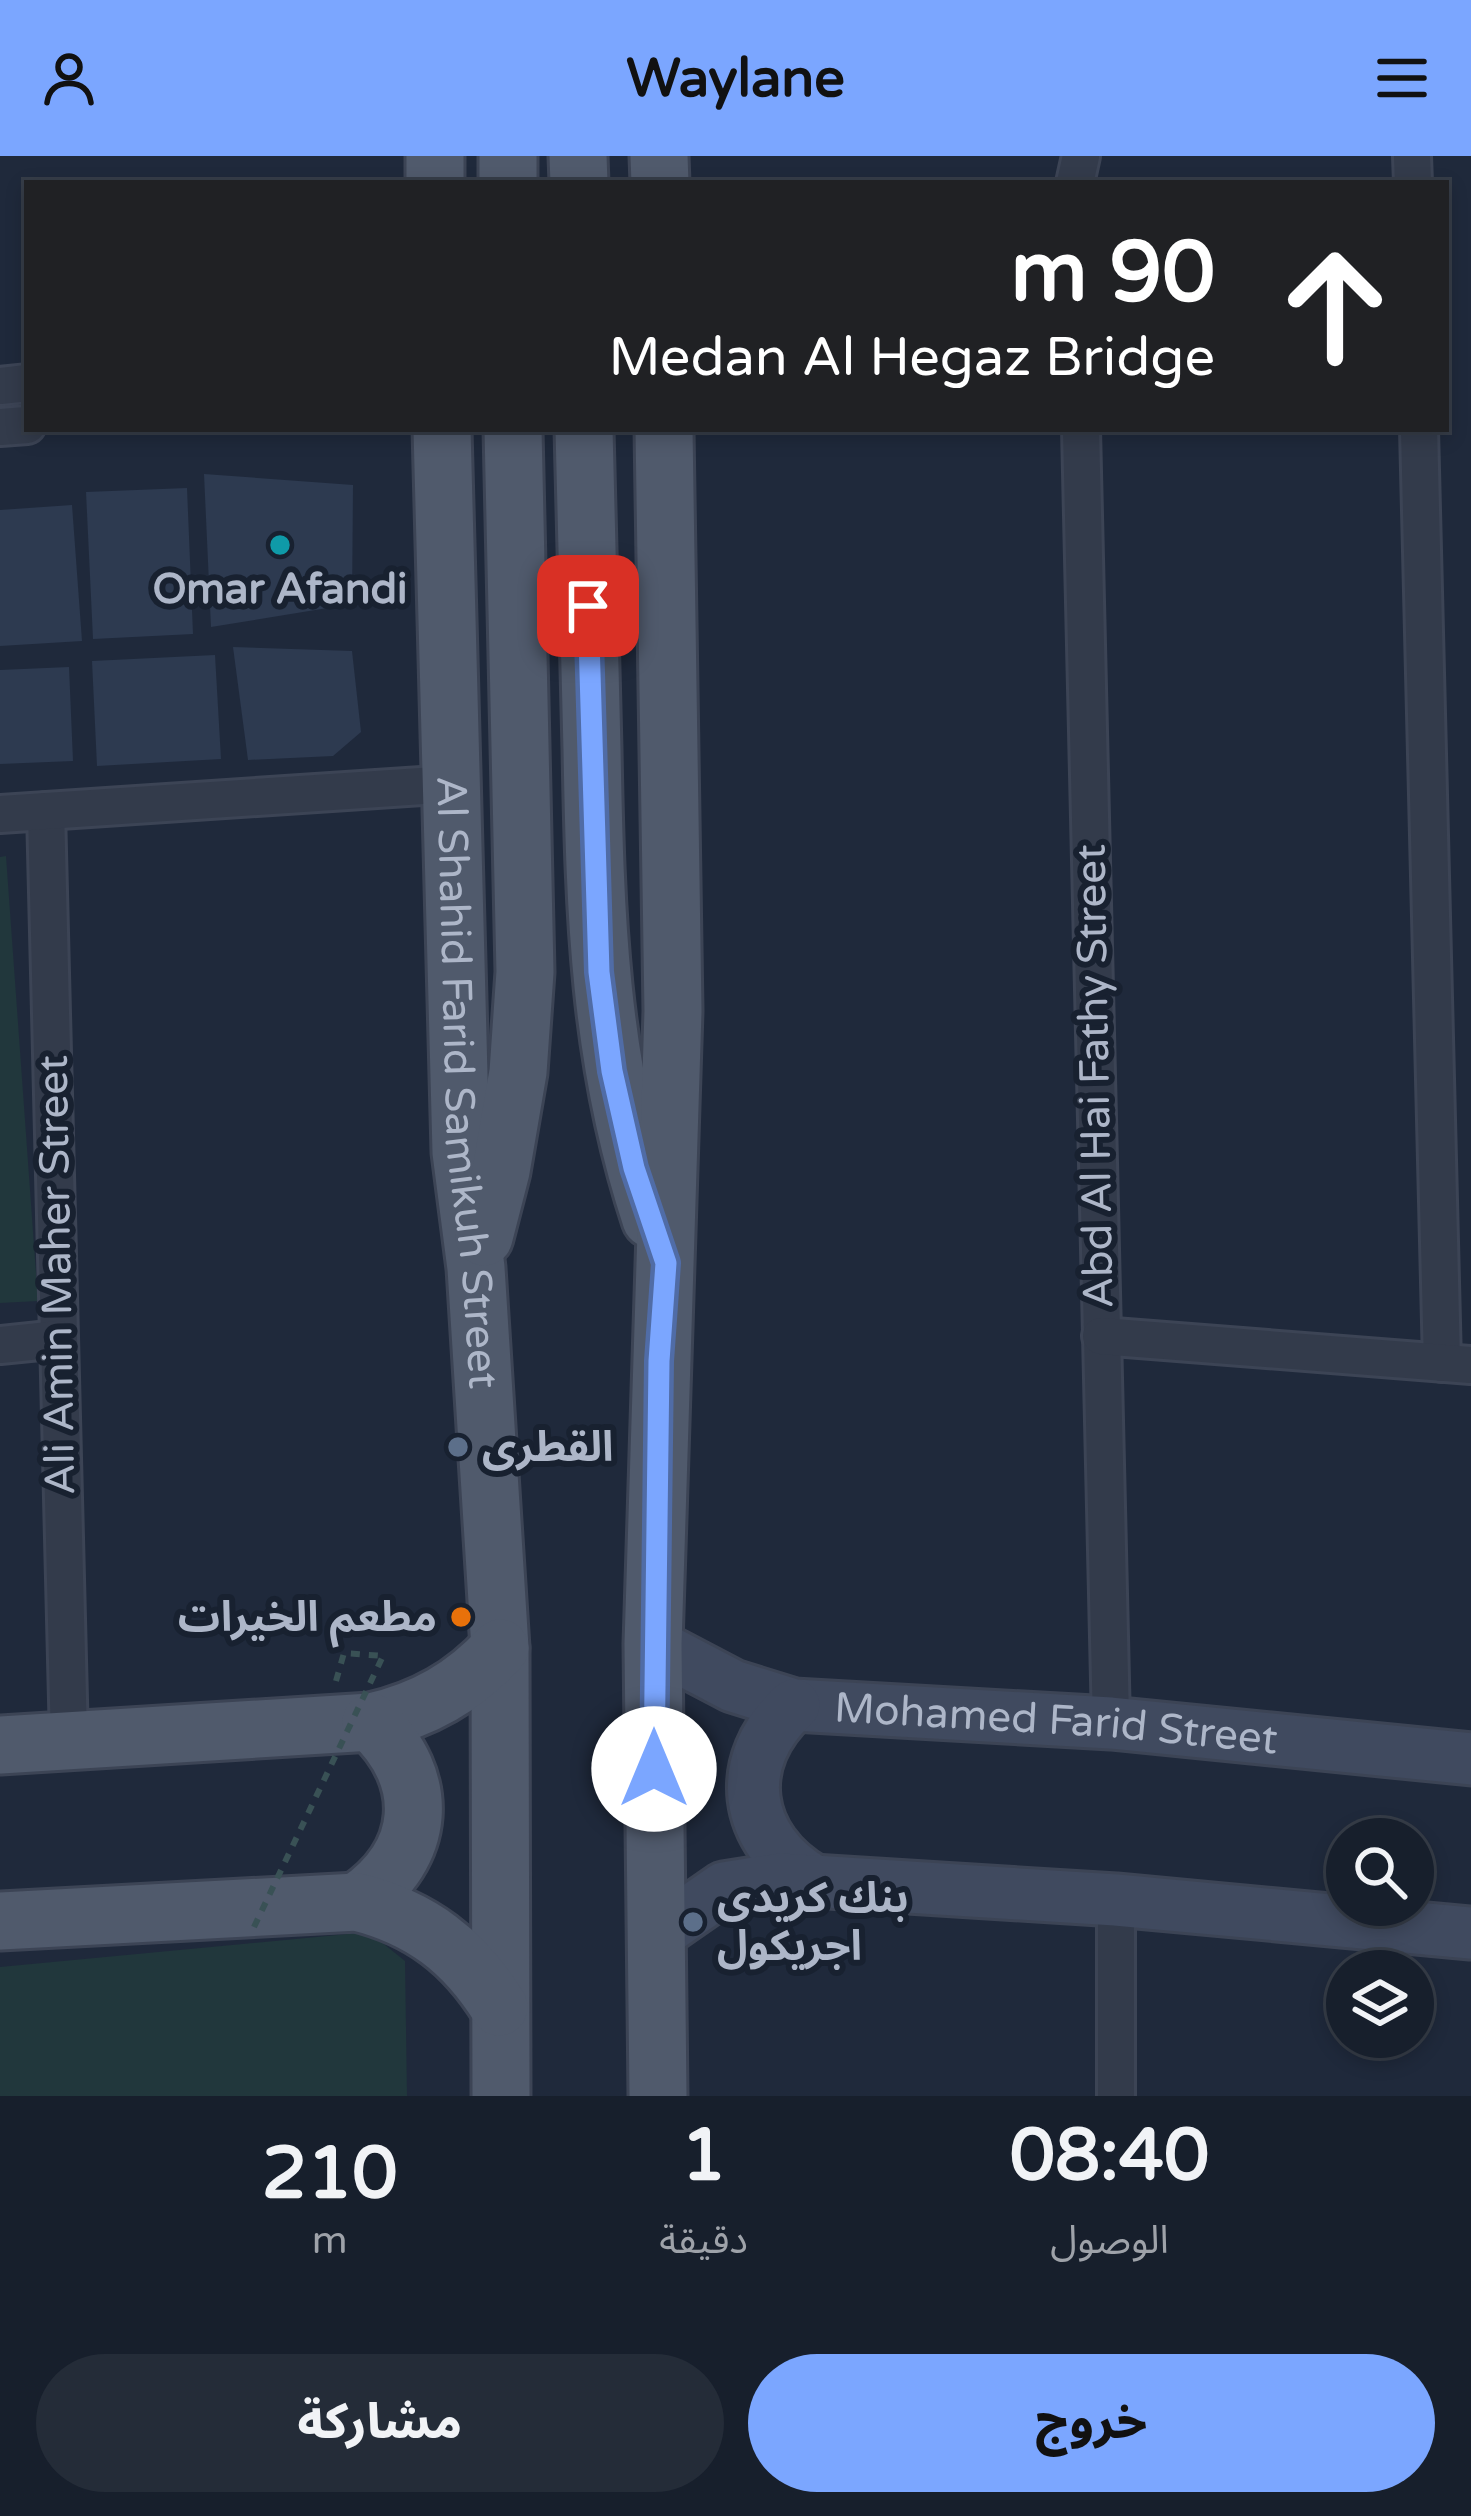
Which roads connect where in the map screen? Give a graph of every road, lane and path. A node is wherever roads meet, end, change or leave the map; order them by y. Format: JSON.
{"nodes":[{"id":1,"x":442,"y":432,"type":"edge"},
{"id":2,"x":513,"y":432,"type":"edge"},
{"id":3,"x":584,"y":432,"type":"edge"},
{"id":4,"x":664,"y":432,"type":"edge"},
{"id":5,"x":1081,"y":432,"type":"edge"},
{"id":6,"x":1419,"y":432,"type":"edge"},
{"id":7,"x":452,"y":784,"type":"junction"},
{"id":8,"x":46,"y":811,"type":"junction"},
{"id":9,"x":0,"y":814,"type":"edge"},
{"id":10,"x":666,"y":1263,"type":"junction"},
{"id":11,"x":476,"y":1268,"type":"junction"},
{"id":12,"x":1101,"y":1336,"type":"junction"},
{"id":13,"x":59,"y":1339,"type":"junction"},
{"id":14,"x":0,"y":1345,"type":"edge"},
{"id":15,"x":1456,"y":1364,"type":"edge"},
{"id":16,"x":652,"y":1644,"type":"junction"},
{"id":17,"x":500,"y":1648,"type":"junction"},
{"id":18,"x":344,"y":1653,"type":"dead end"},
{"id":19,"x":794,"y":1705,"type":"junction"},
{"id":20,"x":371,"y":1722,"type":"junction"},
{"id":21,"x":1111,"y":1723,"type":"junction"},
{"id":22,"x":68,"y":1740,"type":"junction"},
{"id":23,"x":0,"y":1745,"type":"edge"},
{"id":24,"x":1471,"y":1760,"type":"edge"},
{"id":25,"x":814,"y":1881,"type":"junction"},
{"id":26,"x":1116,"y":1900,"type":"junction"},
{"id":27,"x":357,"y":1902,"type":"junction"},
{"id":28,"x":0,"y":1921,"type":"edge"},
{"id":29,"x":254,"y":1927,"type":"dead end"},
{"id":30,"x":1471,"y":1933,"type":"edge"},
{"id":31,"x":655,"y":1936,"type":"junction"},
{"id":32,"x":499,"y":2007,"type":"junction"},
{"id":33,"x":501,"y":2096,"type":"edge"},
{"id":34,"x":658,"y":2096,"type":"edge"},
{"id":35,"x":1116,"y":2096,"type":"edge"}],
"edges":[{"from":1,"to":7,"type":"main road","name":"Al Shahid Farid Samikuh Street"},
{"from":2,"to":11,"type":"main road"},
{"from":3,"to":10,"type":"main road"},
{"from":4,"to":10,"type":"main road"},
{"from":5,"to":12,"type":"street","name":"Abd Al Hai Fathy Street"},
{"from":6,"to":15,"type":"street"},
{"from":7,"to":8,"type":"street"},
{"from":7,"to":11,"type":"main road","name":"Al Shahid Farid Samikuh Street"},
{"from":8,"to":9,"type":"street"},
{"from":8,"to":13,"type":"street","name":"Ali Amin Maher Street"},
{"from":10,"to":16,"type":"main road"},
{"from":11,"to":17,"type":"main road","name":"Al Shahid Farid Samikuh Street"},
{"from":12,"to":15,"type":"street"},
{"from":12,"to":21,"type":"street","name":"Abd Al Hai Fathy Street"},
{"from":13,"to":14,"type":"street"},
{"from":13,"to":22,"type":"street","name":"Ali Amin Maher Street"},
{"from":16,"to":19,"type":"main road","name":"Mohamed Farid Street"},
{"from":16,"to":31,"type":"main road"},
{"from":17,"to":20,"type":"main road"},
{"from":17,"to":32,"type":"main road","name":"Al Shahid Farid Samikuh Street"},
{"from":18,"to":29,"type":"path","bridge":true},
{"from":19,"to":21,"type":"main road","name":"Mohamed Farid Street"},
{"from":19,"to":25,"type":"main road"},
{"from":20,"to":22,"type":"main road"},
{"from":20,"to":27,"type":"main road"},
{"from":21,"to":24,"type":"main road","name":"Mohamed Farid Street"},
{"from":22,"to":23,"type":"main road"},
{"from":25,"to":26,"type":"main road"},
{"from":25,"to":31,"type":"main road"},
{"from":26,"to":30,"type":"main road"},
{"from":26,"to":35,"type":"street"},
{"from":27,"to":28,"type":"main road"},
{"from":27,"to":32,"type":"main road"},
{"from":31,"to":34,"type":"main road"},
{"from":32,"to":33,"type":"main road","name":"Al Shahid Farid Samikuh Street"}]}
